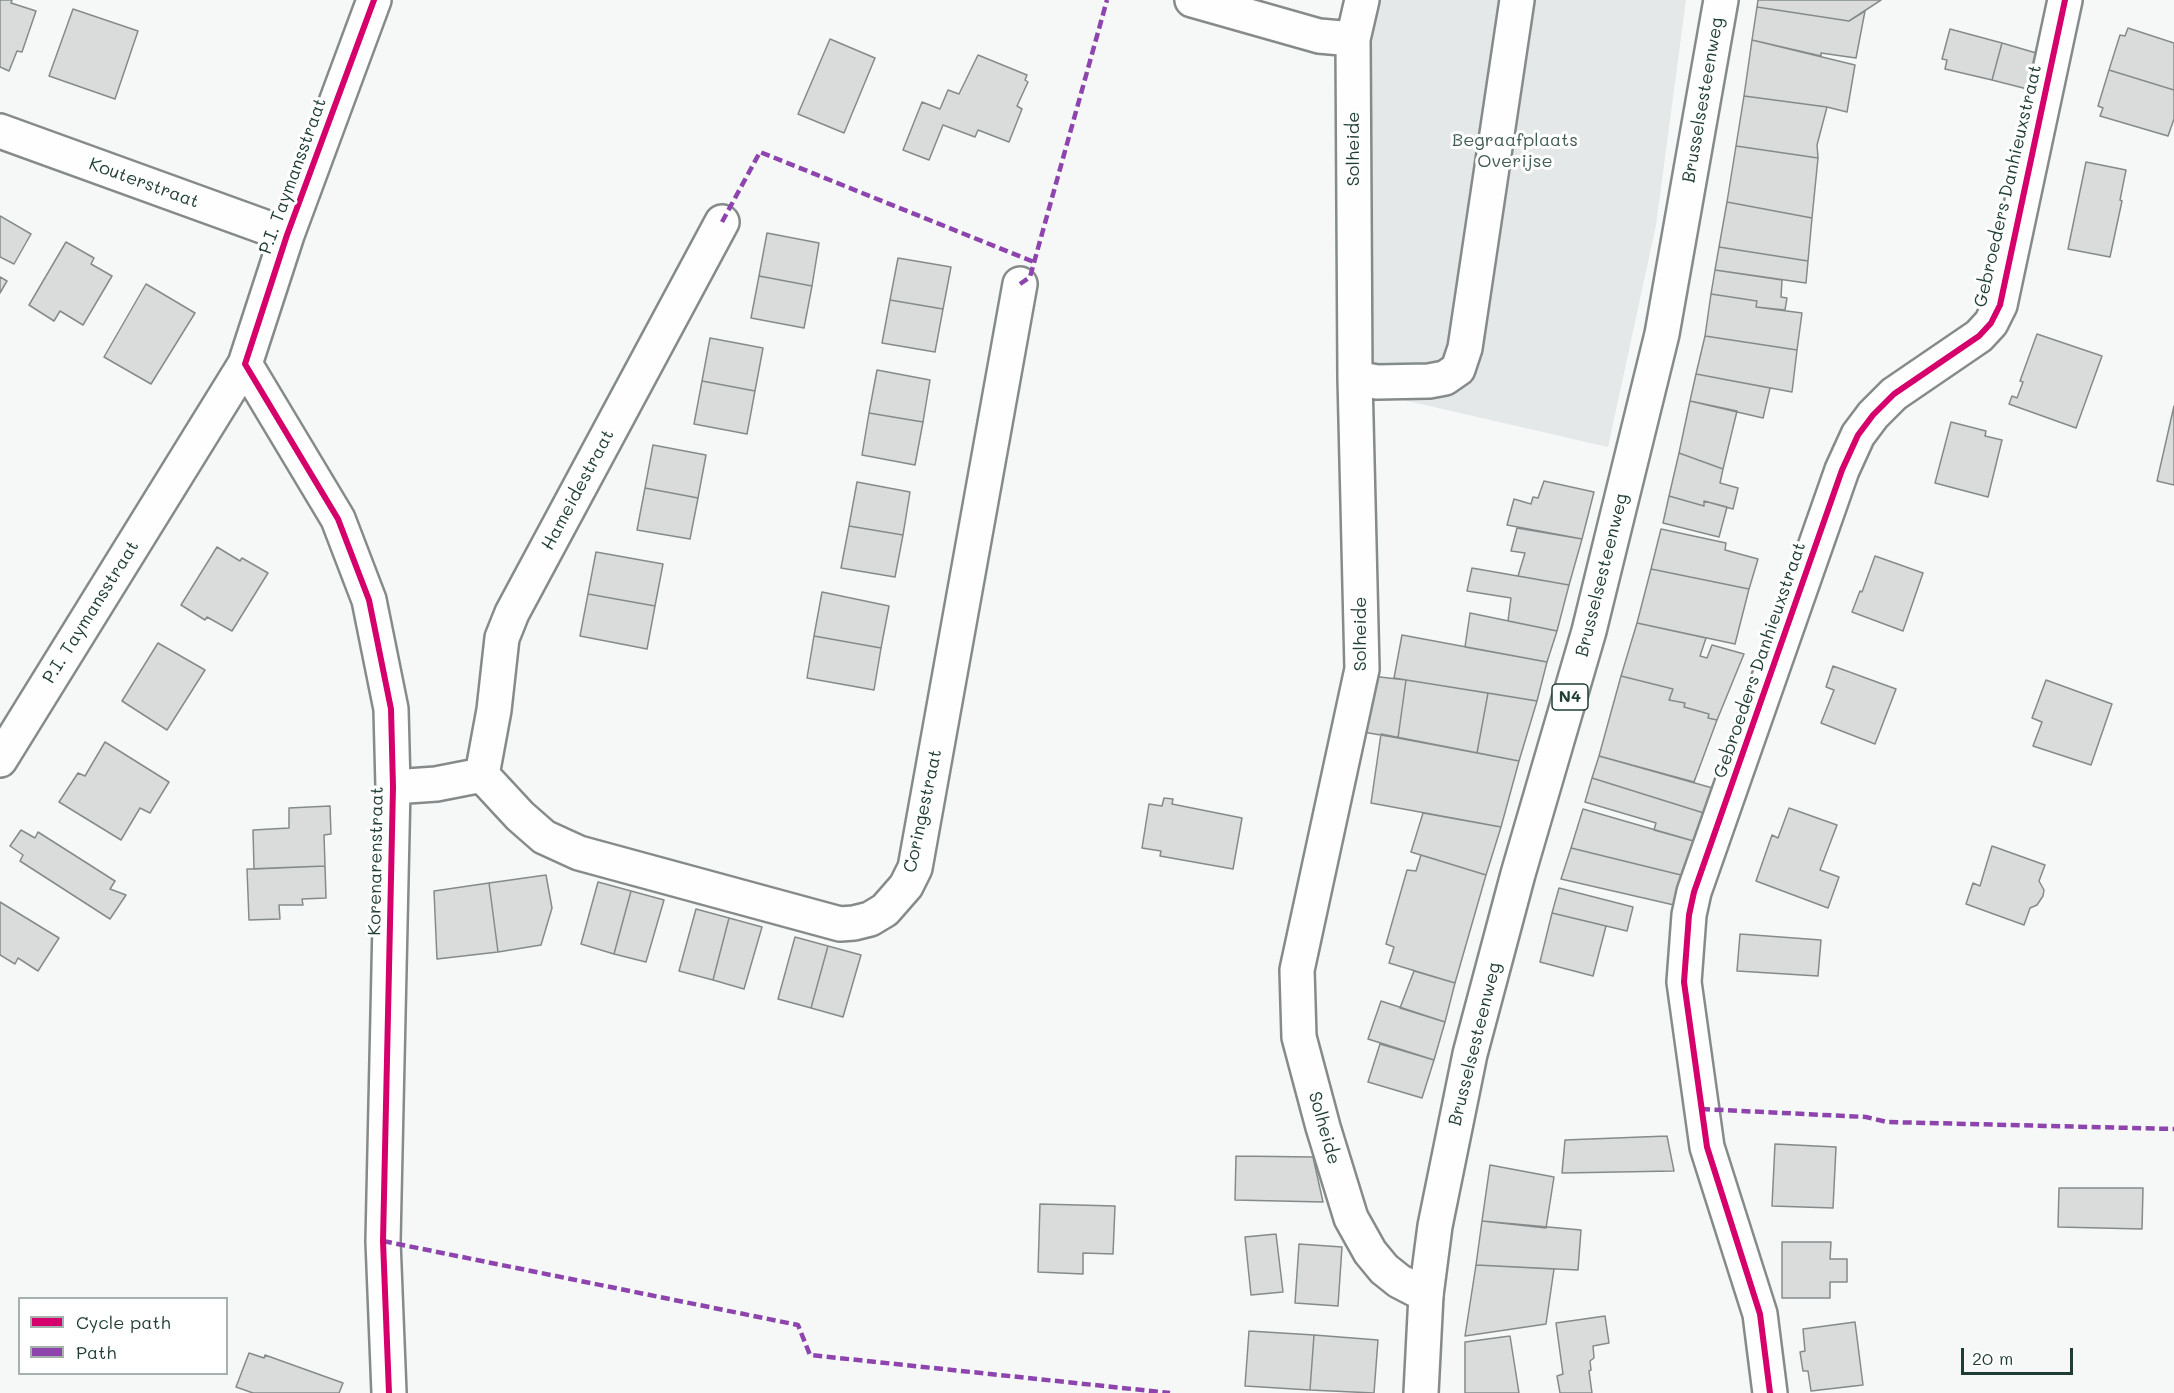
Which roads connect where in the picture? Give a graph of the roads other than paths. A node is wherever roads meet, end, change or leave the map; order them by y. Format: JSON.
{"nodes":[{"id":1,"x":374,"y":0,"type":"edge"},
{"id":2,"x":1192,"y":0,"type":"edge"},
{"id":3,"x":1362,"y":0,"type":"edge"},
{"id":4,"x":1517,"y":0,"type":"edge"},
{"id":5,"x":1721,"y":0,"type":"edge"},
{"id":6,"x":2065,"y":0,"type":"edge"},
{"id":7,"x":1353,"y":39,"type":"junction"},
{"id":8,"x":0,"y":131,"type":"edge"},
{"id":9,"x":722,"y":222,"type":"dead end"},
{"id":10,"x":287,"y":235,"type":"junction"},
{"id":11,"x":1020,"y":284,"type":"dead end"},
{"id":12,"x":245,"y":364,"type":"junction"},
{"id":13,"x":1355,"y":378,"type":"junction"},
{"id":14,"x":0,"y":760,"type":"edge"},
{"id":15,"x":482,"y":775,"type":"junction"},
{"id":16,"x":393,"y":787,"type":"junction"},
{"id":17,"x":1426,"y":1295,"type":"junction"},
{"id":18,"x":389,"y":1393,"type":"edge"},
{"id":19,"x":1421,"y":1393,"type":"edge"},
{"id":20,"x":1770,"y":1393,"type":"edge"}],
"edges":[{"from":1,"to":10,"type":"street","name":"P.I. Taymansstraat"},
{"from":2,"to":7,"type":"street"},
{"from":3,"to":7,"type":"street","name":"Solheide"},
{"from":4,"to":13,"type":"street"},
{"from":5,"to":17,"type":"street","name":"Brusselsesteenweg","number":"N4"},
{"from":6,"to":20,"type":"street","name":"Gebroeders Danhieuxstraat"},
{"from":7,"to":13,"type":"street","name":"Solheide"},
{"from":8,"to":10,"type":"street","name":"Kouterstraat"},
{"from":9,"to":15,"type":"street","name":"Hameidestraat"},
{"from":10,"to":12,"type":"street","name":"P.I. Taymansstraat"},
{"from":11,"to":15,"type":"street","name":"Coringestraat"},
{"from":12,"to":14,"type":"street","name":"P.I. Taymansstraat"},
{"from":12,"to":16,"type":"street","name":"Korenarenstraat"},
{"from":13,"to":17,"type":"street","name":"Solheide"},
{"from":15,"to":16,"type":"street"},
{"from":16,"to":18,"type":"street","name":"Korenarenstraat"},
{"from":17,"to":19,"type":"street","name":"Brusselsesteenweg","number":"N4"}]}
